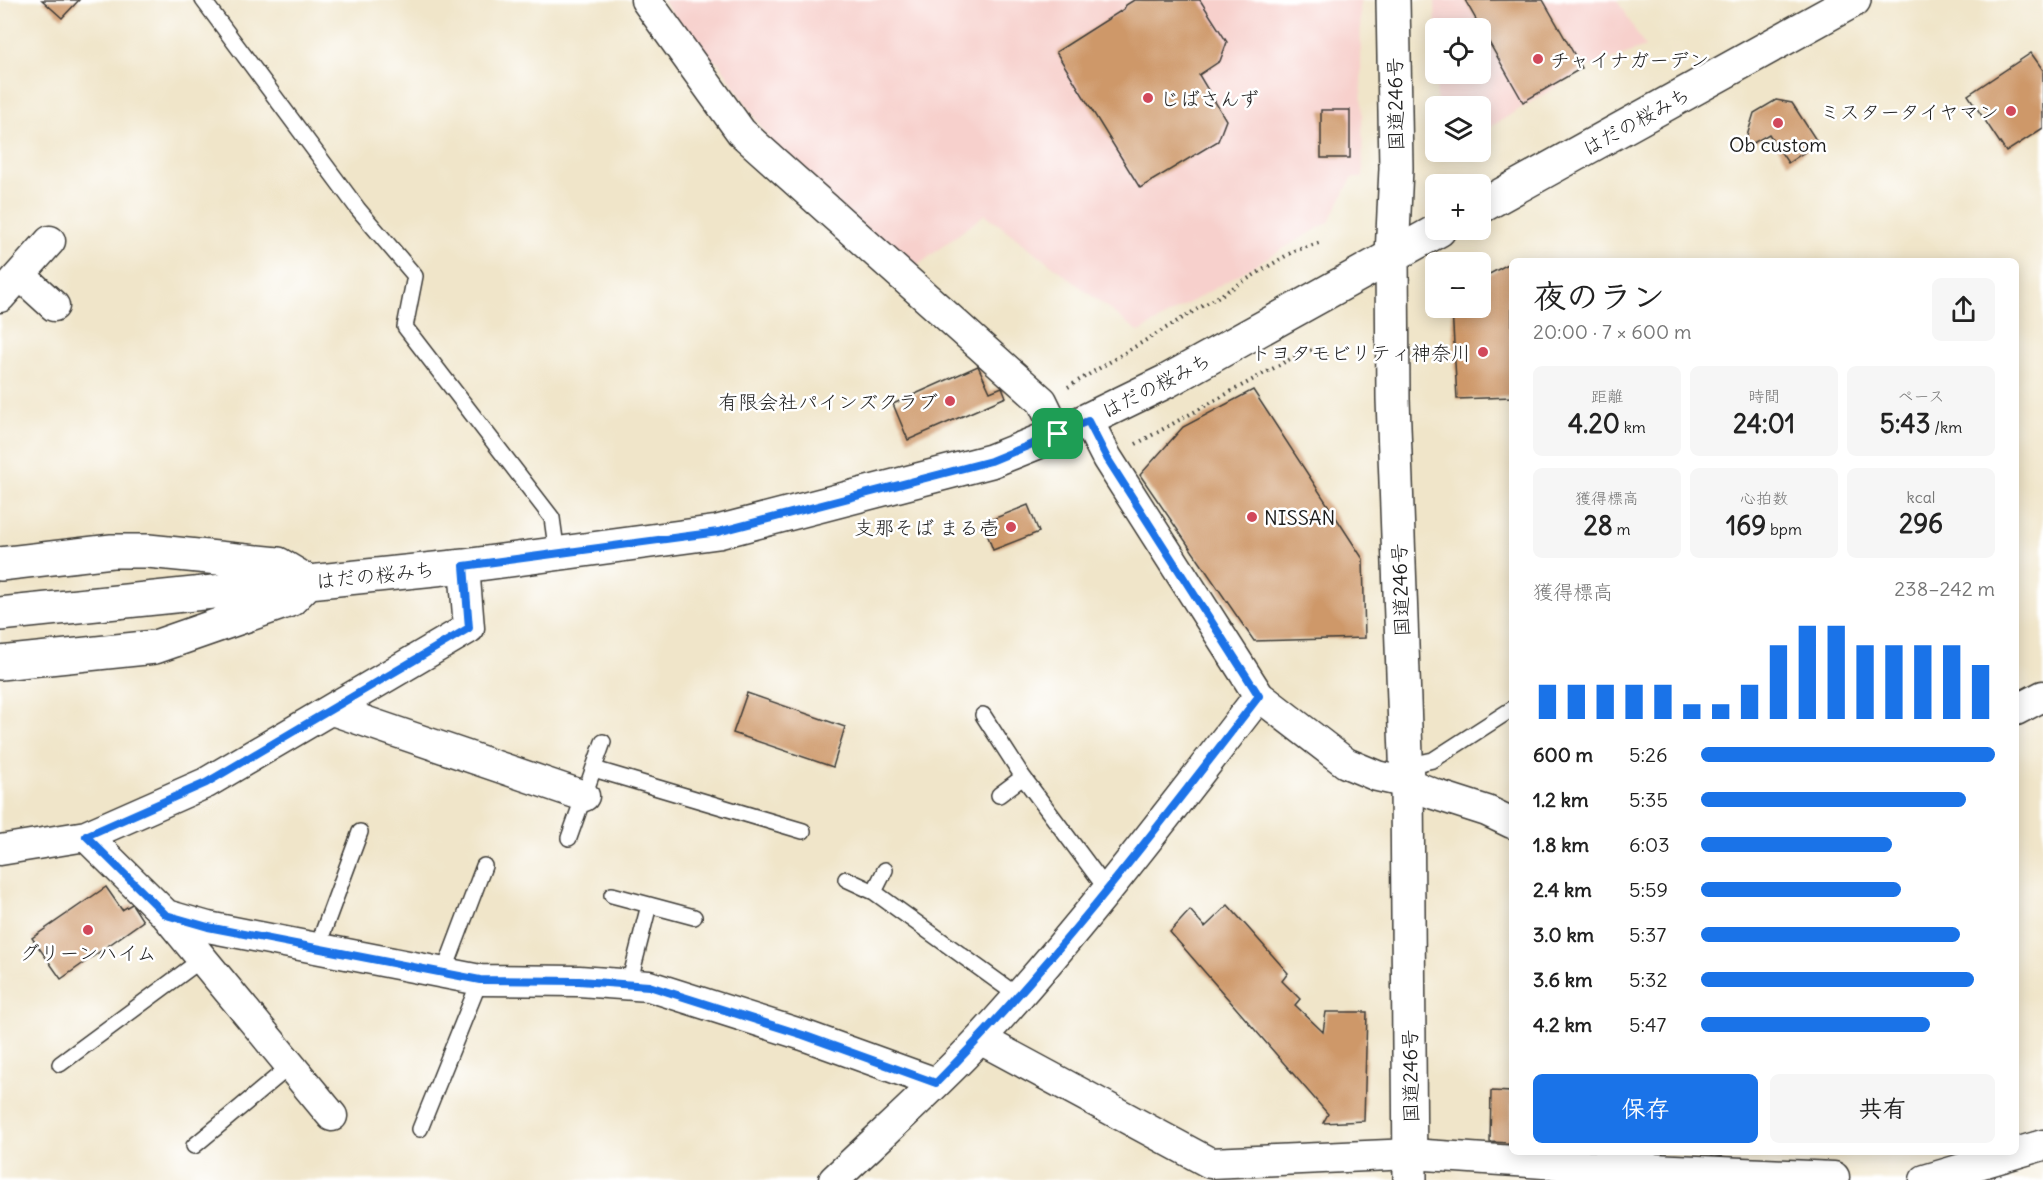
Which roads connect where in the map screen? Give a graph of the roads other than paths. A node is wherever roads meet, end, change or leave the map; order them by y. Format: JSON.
{"nodes":[{"id":1,"x":203,"y":0,"type":"edge"},
{"id":2,"x":646,"y":0,"type":"edge"},
{"id":3,"x":1394,"y":0,"type":"edge"},
{"id":4,"x":1854,"y":0,"type":"edge"},
{"id":5,"x":1491,"y":201,"type":"edge"},
{"id":6,"x":1425,"y":238,"type":"edge"},
{"id":7,"x":50,"y":241,"type":"dead end"},
{"id":8,"x":1392,"y":256,"type":"junction"},
{"id":9,"x":20,"y":275,"type":"junction"},
{"id":10,"x":0,"y":297,"type":"edge"},
{"id":11,"x":54,"y":306,"type":"dead end"},
{"id":12,"x":1088,"y":421,"type":"junction"},
{"id":13,"x":1058,"y":434,"type":"junction"},
{"id":14,"x":557,"y":554,"type":"junction"},
{"id":15,"x":0,"y":564,"type":"edge"},
{"id":16,"x":464,"y":566,"type":"junction"},
{"id":17,"x":308,"y":582,"type":"junction"},
{"id":18,"x":0,"y":614,"type":"edge"},
{"id":19,"x":0,"y":663,"type":"edge"},
{"id":20,"x":1259,"y":696,"type":"junction"},
{"id":21,"x":2043,"y":696,"type":"edge"},
{"id":22,"x":2019,"y":708,"type":"edge"},
{"id":23,"x":332,"y":710,"type":"junction"},
{"id":24,"x":1509,"y":711,"type":"edge"},
{"id":25,"x":983,"y":716,"type":"dead end"},
{"id":26,"x":603,"y":742,"type":"dead end"},
{"id":27,"x":1407,"y":775,"type":"junction"},
{"id":28,"x":1023,"y":777,"type":"junction"},
{"id":29,"x":589,"y":782,"type":"junction"},
{"id":30,"x":999,"y":795,"type":"dead end"},
{"id":31,"x":1509,"y":822,"type":"edge"},
{"id":32,"x":803,"y":831,"type":"dead end"},
{"id":33,"x":360,"y":832,"type":"dead end"},
{"id":34,"x":86,"y":836,"type":"junction"},
{"id":35,"x":569,"y":838,"type":"dead end"},
{"id":36,"x":0,"y":850,"type":"edge"},
{"id":37,"x":484,"y":866,"type":"dead end"},
{"id":38,"x":885,"y":870,"type":"dead end"},
{"id":39,"x":846,"y":879,"type":"dead end"},
{"id":40,"x":1108,"y":891,"type":"junction"},
{"id":41,"x":874,"y":892,"type":"junction"},
{"id":42,"x":612,"y":895,"type":"dead end"},
{"id":43,"x":649,"y":905,"type":"junction"},
{"id":44,"x":166,"y":915,"type":"junction"},
{"id":45,"x":694,"y":917,"type":"dead end"},
{"id":46,"x":316,"y":948,"type":"junction"},
{"id":47,"x":202,"y":959,"type":"junction"},
{"id":48,"x":444,"y":972,"type":"junction"},
{"id":49,"x":480,"y":980,"type":"junction"},
{"id":50,"x":629,"y":984,"type":"junction"},
{"id":51,"x":1018,"y":996,"type":"junction"},
{"id":52,"x":980,"y":1039,"type":"junction"},
{"id":53,"x":60,"y":1064,"type":"dead end"},
{"id":54,"x":290,"y":1066,"type":"junction"},
{"id":55,"x":936,"y":1083,"type":"junction"},
{"id":56,"x":332,"y":1116,"type":"dead end"},
{"id":57,"x":420,"y":1128,"type":"dead end"},
{"id":58,"x":2043,"y":1145,"type":"edge"},
{"id":59,"x":194,"y":1146,"type":"dead end"},
{"id":60,"x":2019,"y":1153,"type":"edge"},
{"id":61,"x":2012,"y":1155,"type":"edge"},
{"id":62,"x":1411,"y":1167,"type":"edge"},
{"id":63,"x":1831,"y":1170,"type":"edge"},
{"id":64,"x":1941,"y":1178,"type":"edge"},
{"id":65,"x":834,"y":1180,"type":"edge"}],
"edges":[{"from":1,"to":14,"type":"lane"},
{"from":2,"to":13,"type":"street"},
{"from":3,"to":8,"type":"main road","name":"国道246号"},
{"from":4,"to":5,"type":"main road","name":"はだの桜みち"},
{"from":6,"to":8,"type":"main road","name":"はだの桜みち"},
{"from":7,"to":9,"type":"street"},
{"from":8,"to":12,"type":"main road","name":"はだの桜みち"},
{"from":8,"to":27,"type":"main road","name":"国道246号"},
{"from":9,"to":10,"type":"street"},
{"from":9,"to":11,"type":"street"},
{"from":12,"to":13,"type":"main road","name":"はだの桜みち"},
{"from":12,"to":20,"type":"street"},
{"from":13,"to":14,"type":"main road","name":"はだの桜みち"},
{"from":14,"to":16,"type":"main road","name":"はだの桜みち"},
{"from":15,"to":17,"type":"main road"},
{"from":16,"to":17,"type":"main road","name":"はだの桜みち"},
{"from":16,"to":23,"type":"street"},
{"from":17,"to":18,"type":"main road","name":"はだの桜みち"},
{"from":17,"to":19,"type":"main road"},
{"from":20,"to":27,"type":"street"},
{"from":20,"to":40,"type":"street"},
{"from":21,"to":22,"type":"street"},
{"from":23,"to":29,"type":"street"},
{"from":23,"to":34,"type":"street"},
{"from":24,"to":27,"type":"lane"},
{"from":25,"to":28,"type":"lane"},
{"from":26,"to":29,"type":"lane"},
{"from":27,"to":31,"type":"street"},
{"from":27,"to":62,"type":"main road","name":"国道246号"},
{"from":28,"to":30,"type":"lane"},
{"from":28,"to":40,"type":"lane"},
{"from":29,"to":32,"type":"lane"},
{"from":29,"to":35,"type":"lane"},
{"from":33,"to":46,"type":"lane"},
{"from":34,"to":36,"type":"street"},
{"from":34,"to":44,"type":"street"},
{"from":37,"to":48,"type":"lane"},
{"from":38,"to":41,"type":"lane"},
{"from":39,"to":41,"type":"lane"},
{"from":40,"to":51,"type":"street"},
{"from":41,"to":51,"type":"lane"},
{"from":42,"to":43,"type":"lane"},
{"from":43,"to":45,"type":"lane"},
{"from":43,"to":50,"type":"lane"},
{"from":44,"to":46,"type":"street"},
{"from":44,"to":47,"type":"street"},
{"from":46,"to":48,"type":"street"},
{"from":47,"to":53,"type":"lane"},
{"from":47,"to":54,"type":"street"},
{"from":48,"to":49,"type":"street"},
{"from":49,"to":50,"type":"street"},
{"from":49,"to":57,"type":"lane"},
{"from":50,"to":55,"type":"street"},
{"from":51,"to":52,"type":"street"},
{"from":52,"to":55,"type":"street"},
{"from":52,"to":62,"type":"street"},
{"from":54,"to":56,"type":"street"},
{"from":54,"to":59,"type":"lane"},
{"from":55,"to":65,"type":"street"},
{"from":58,"to":60,"type":"street"},
{"from":61,"to":64,"type":"street"},
{"from":62,"to":63,"type":"street"}]}
